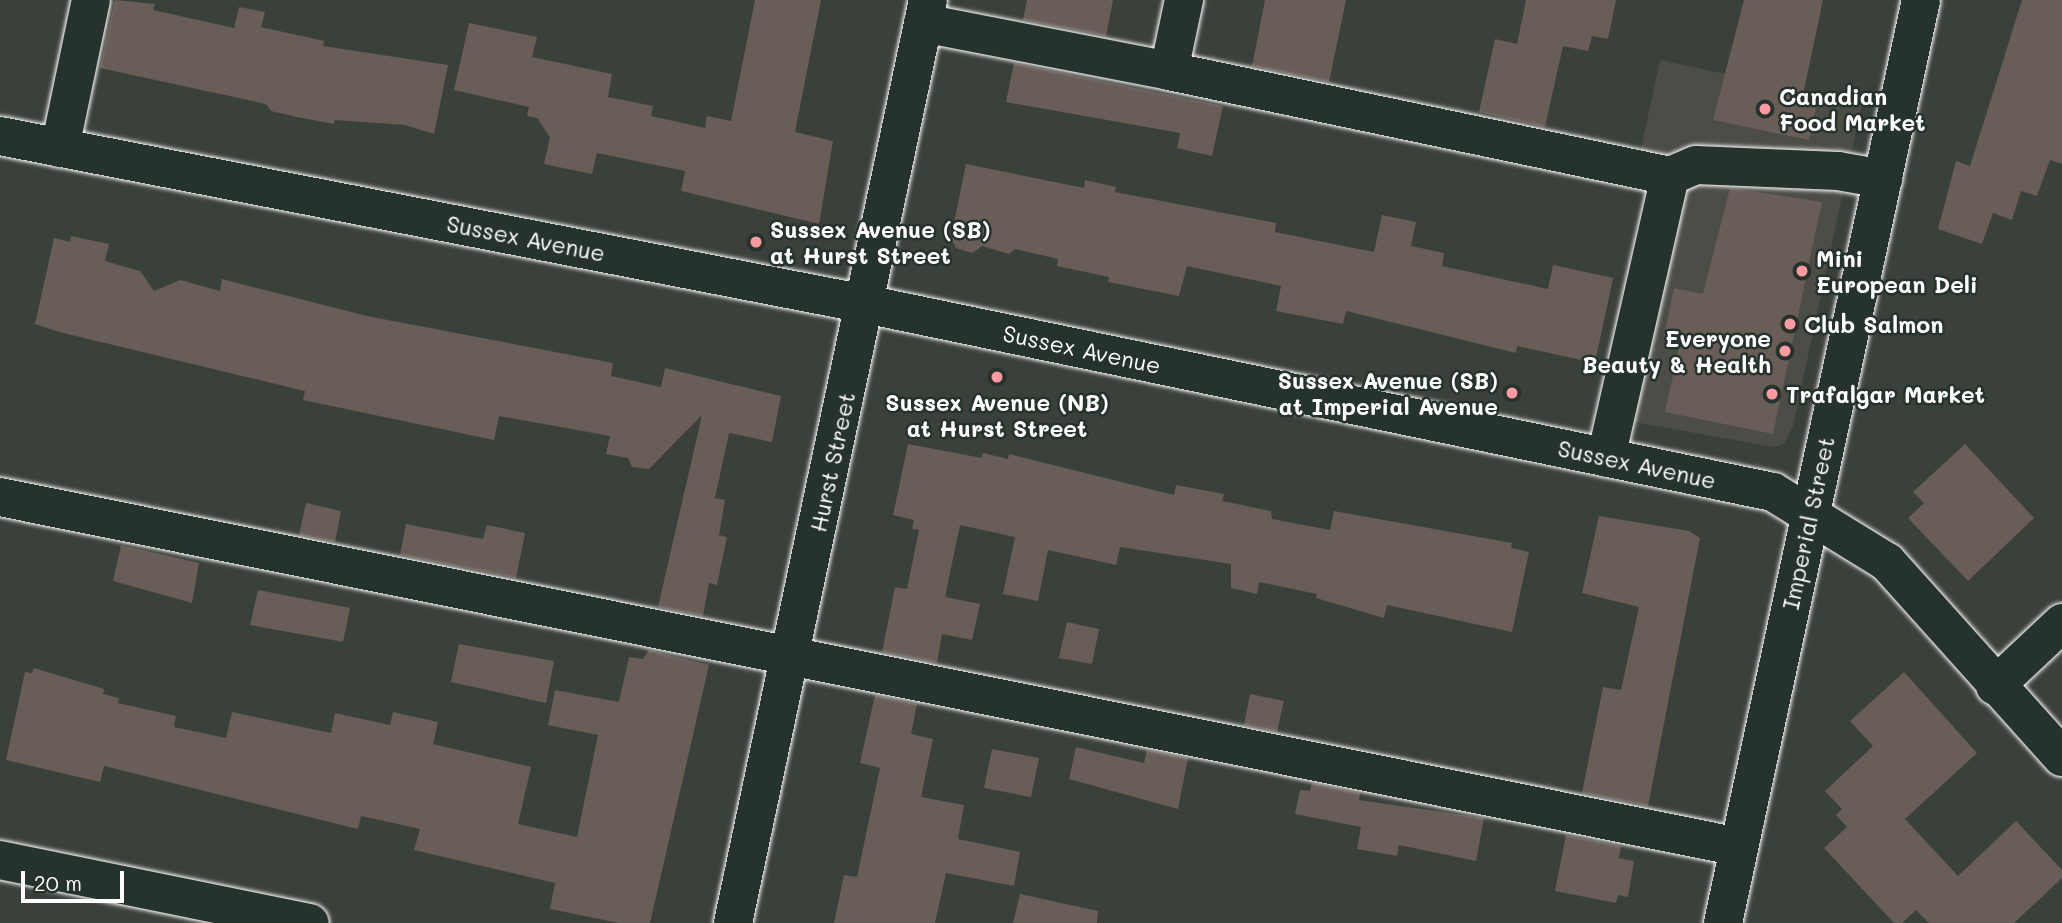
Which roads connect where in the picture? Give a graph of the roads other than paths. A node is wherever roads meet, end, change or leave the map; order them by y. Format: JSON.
{"nodes":[{"id":1,"x":91,"y":0,"type":"edge"},
{"id":2,"x":1184,"y":0,"type":"edge"},
{"id":3,"x":1921,"y":0,"type":"edge"},
{"id":4,"x":925,"y":12,"type":"edge"},
{"id":5,"x":1169,"y":71,"type":"junction"},
{"id":6,"x":0,"y":136,"type":"edge"},
{"id":7,"x":60,"y":148,"type":"junction"},
{"id":8,"x":1670,"y":176,"type":"junction"},
{"id":9,"x":1883,"y":179,"type":"junction"},
{"id":10,"x":865,"y":304,"type":"junction"},
{"id":11,"x":1606,"y":458,"type":"junction"},
{"id":12,"x":0,"y":497,"type":"edge"},
{"id":13,"x":1810,"y":513,"type":"junction"},
{"id":14,"x":2062,"y":623,"type":"edge"},
{"id":15,"x":789,"y":658,"type":"junction"},
{"id":16,"x":1995,"y":686,"type":"junction"},
{"id":17,"x":2062,"y":757,"type":"edge"},
{"id":18,"x":1739,"y":847,"type":"junction"},
{"id":19,"x":0,"y":860,"type":"edge"},
{"id":20,"x":310,"y":923,"type":"edge"},
{"id":21,"x":733,"y":923,"type":"edge"},
{"id":22,"x":1723,"y":923,"type":"edge"}],
"edges":[{"from":1,"to":7,"type":"street"},
{"from":2,"to":5,"type":"street"},
{"from":3,"to":9,"type":"street","name":"Imperial Street"},
{"from":4,"to":5,"type":"street"},
{"from":4,"to":10,"type":"street","name":"Hurst Street"},
{"from":5,"to":8,"type":"street"},
{"from":6,"to":7,"type":"street","name":"Sussex Avenue"},
{"from":7,"to":10,"type":"street","name":"Sussex Avenue"},
{"from":8,"to":9,"type":"street"},
{"from":8,"to":11,"type":"street"},
{"from":9,"to":13,"type":"street","name":"Imperial Street"},
{"from":10,"to":11,"type":"street","name":"Sussex Avenue"},
{"from":10,"to":15,"type":"street","name":"Hurst Street"},
{"from":11,"to":13,"type":"street","name":"Sussex Avenue"},
{"from":12,"to":15,"type":"street"},
{"from":13,"to":16,"type":"street","name":"Sussex Avenue"},
{"from":13,"to":18,"type":"street","name":"Imperial Street"},
{"from":14,"to":16,"type":"street"},
{"from":15,"to":18,"type":"street"},
{"from":15,"to":21,"type":"street","name":"Hurst Street"},
{"from":16,"to":17,"type":"street","name":"Sussex Avenue"},
{"from":18,"to":22,"type":"street","name":"Imperial Street"},
{"from":19,"to":20,"type":"street"}]}
